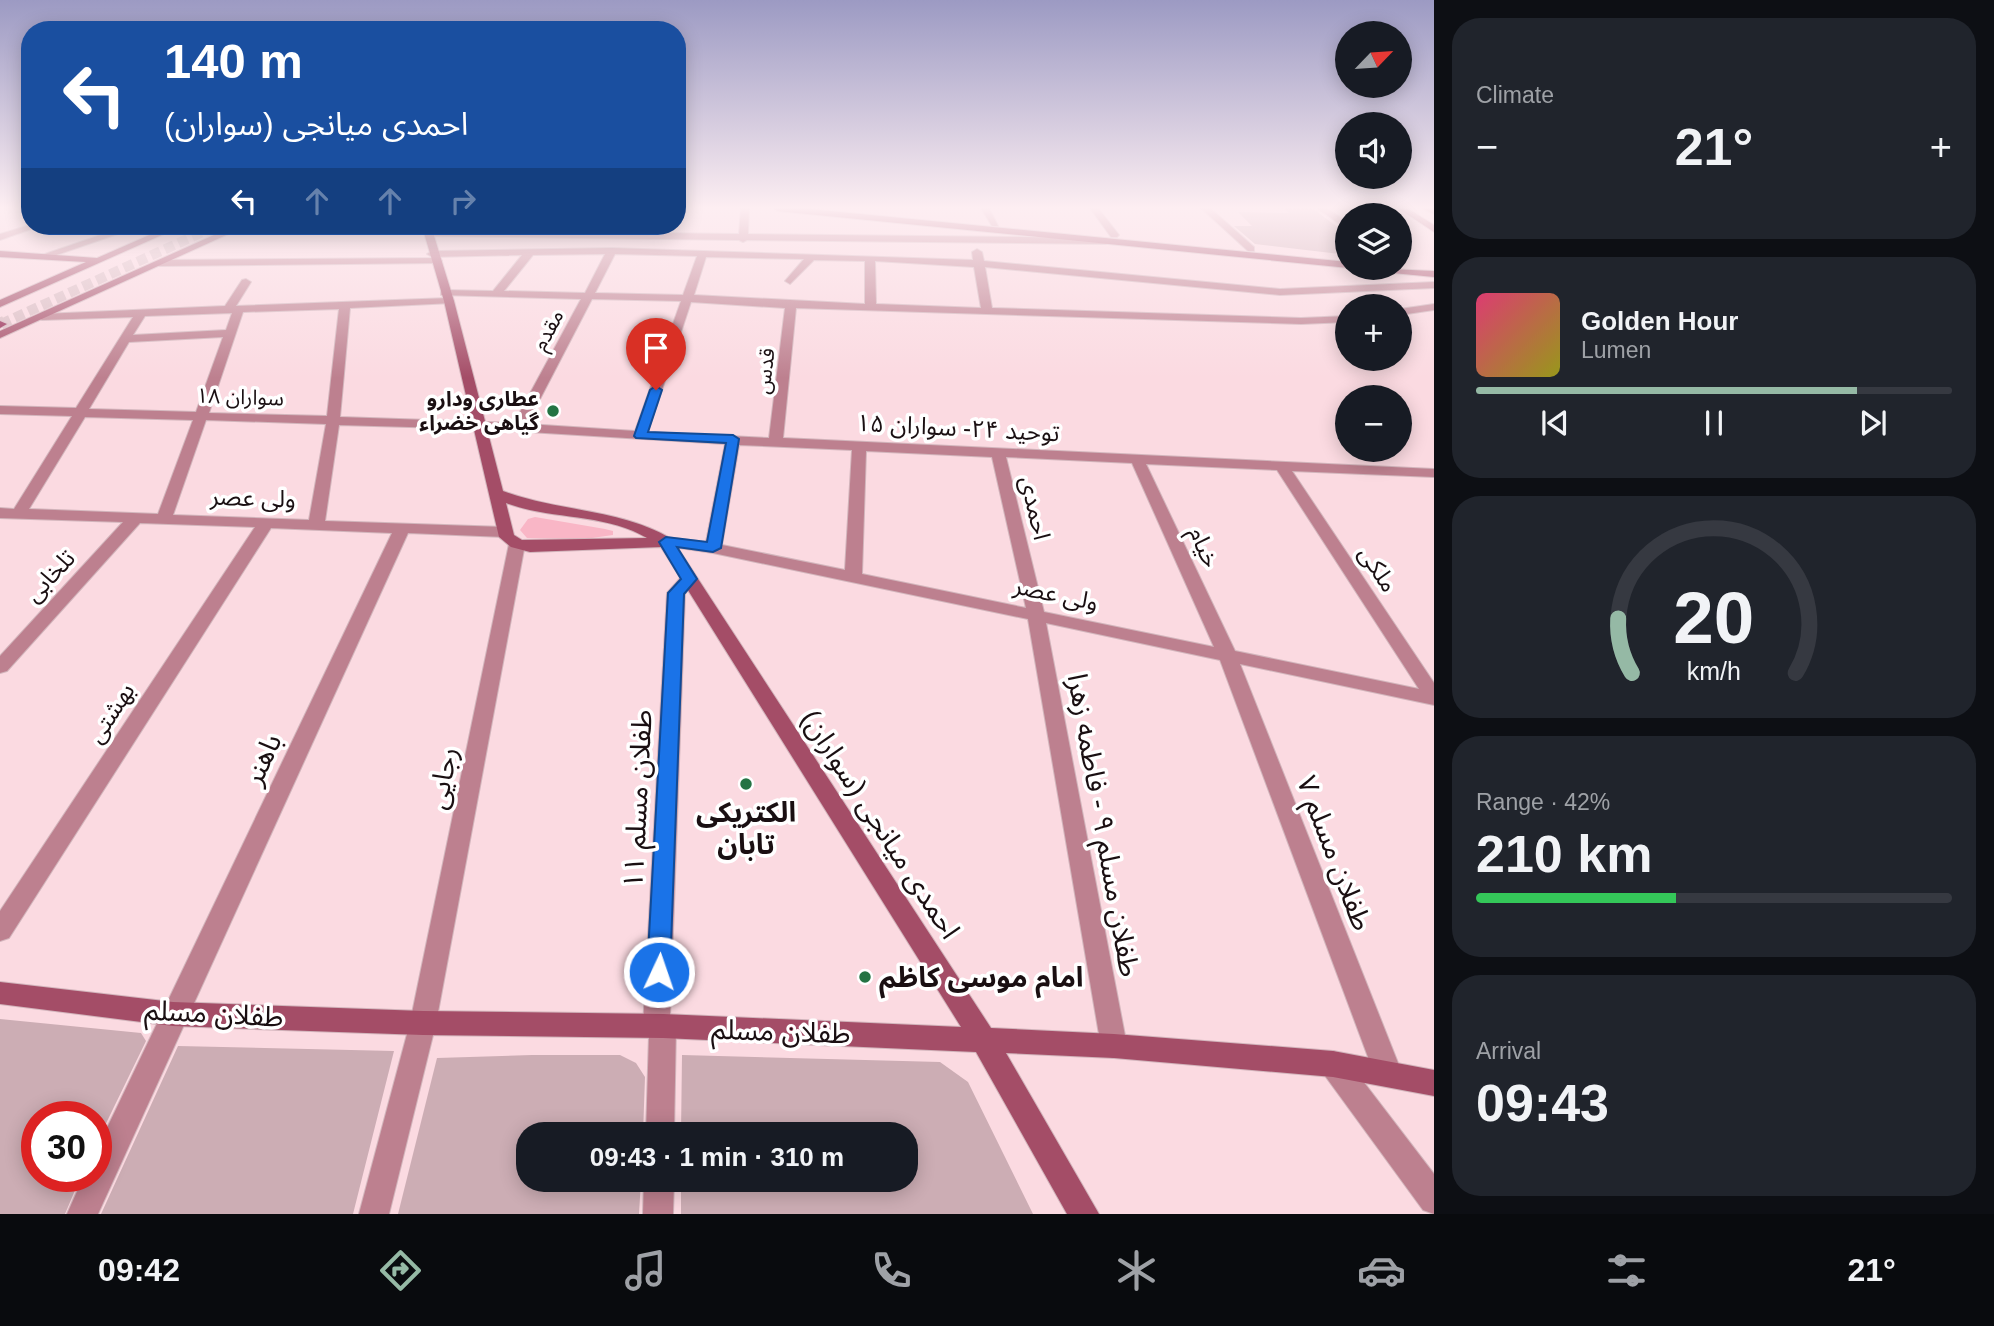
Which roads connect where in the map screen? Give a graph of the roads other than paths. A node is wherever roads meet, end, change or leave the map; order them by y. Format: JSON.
{"nodes":[{"id":1,"x":89,"y":265,"type":"edge"},
{"id":2,"x":155,"y":265,"type":"edge"},
{"id":3,"x":436,"y":265,"type":"edge"},
{"id":4,"x":520,"y":265,"type":"edge"},
{"id":5,"x":605,"y":265,"type":"edge"},
{"id":6,"x":699,"y":265,"type":"edge"},
{"id":7,"x":804,"y":265,"type":"edge"},
{"id":8,"x":870,"y":265,"type":"edge"},
{"id":9,"x":977,"y":265,"type":"edge"},
{"id":10,"x":994,"y":265,"type":"edge"},
{"id":11,"x":1412,"y":266,"type":"edge"},
{"id":12,"x":1412,"y":269,"type":"edge"},
{"id":13,"x":1433,"y":269,"type":"edge"},
{"id":14,"x":790,"y":281,"type":"dead end"},
{"id":15,"x":246,"y":282,"type":"dead end"},
{"id":16,"x":1434,"y":285,"type":"edge"},
{"id":17,"x":497,"y":293,"type":"junction"},
{"id":18,"x":589,"y":295,"type":"junction"},
{"id":19,"x":447,"y":297,"type":"junction"},
{"id":20,"x":687,"y":298,"type":"junction"},
{"id":21,"x":1,"y":303,"type":"edge"},
{"id":22,"x":345,"y":305,"type":"junction"},
{"id":23,"x":792,"y":305,"type":"junction"},
{"id":24,"x":871,"y":307,"type":"junction"},
{"id":25,"x":1434,"y":307,"type":"edge"},
{"id":26,"x":234,"y":309,"type":"junction"},
{"id":27,"x":987,"y":310,"type":"junction"},
{"id":28,"x":1412,"y":310,"type":"edge"},
{"id":29,"x":141,"y":313,"type":"junction"},
{"id":30,"x":41,"y":317,"type":"junction"},
{"id":31,"x":1335,"y":320,"type":"edge"},
{"id":32,"x":0,"y":328,"type":"edge"},
{"id":33,"x":232,"y":332,"type":"junction"},
{"id":34,"x":125,"y":339,"type":"junction"},
{"id":35,"x":0,"y":410,"type":"edge"},
{"id":36,"x":82,"y":412,"type":"junction"},
{"id":37,"x":199,"y":417,"type":"junction"},
{"id":38,"x":334,"y":420,"type":"junction"},
{"id":39,"x":480,"y":425,"type":"junction"},
{"id":40,"x":519,"y":428,"type":"junction"},
{"id":41,"x":640,"y":436,"type":"junction"},
{"id":42,"x":733,"y":439,"type":"junction"},
{"id":43,"x":776,"y":441,"type":"junction"},
{"id":44,"x":859,"y":447,"type":"junction"},
{"id":45,"x":999,"y":452,"type":"junction"},
{"id":46,"x":1137,"y":459,"type":"junction"},
{"id":47,"x":1282,"y":466,"type":"junction"},
{"id":48,"x":1432,"y":475,"type":"edge"},
{"id":49,"x":497,"y":494,"type":"junction"},
{"id":50,"x":0,"y":513,"type":"edge"},
{"id":51,"x":19,"y":514,"type":"junction"},
{"id":52,"x":136,"y":518,"type":"junction"},
{"id":53,"x":164,"y":519,"type":"junction"},
{"id":54,"x":266,"y":523,"type":"junction"},
{"id":55,"x":316,"y":525,"type":"junction"},
{"id":56,"x":402,"y":528,"type":"junction"},
{"id":57,"x":510,"y":538,"type":"junction"},
{"id":58,"x":666,"y":542,"type":"junction"},
{"id":59,"x":713,"y":548,"type":"junction"},
{"id":60,"x":853,"y":577,"type":"junction"},
{"id":61,"x":690,"y":579,"type":"junction"},
{"id":62,"x":1036,"y":615,"type":"junction"},
{"id":63,"x":1227,"y":655,"type":"junction"},
{"id":64,"x":0,"y":667,"type":"edge"},
{"id":65,"x":1434,"y":698,"type":"edge"},
{"id":66,"x":0,"y":931,"type":"edge"},
{"id":67,"x":0,"y":993,"type":"edge"},
{"id":68,"x":173,"y":1014,"type":"junction"},
{"id":69,"x":423,"y":1023,"type":"junction"},
{"id":70,"x":659,"y":1026,"type":"junction"},
{"id":71,"x":983,"y":1039,"type":"junction"},
{"id":72,"x":1114,"y":1046,"type":"junction"},
{"id":73,"x":1334,"y":1064,"type":"junction"},
{"id":74,"x":1388,"y":1073,"type":"junction"},
{"id":75,"x":1434,"y":1083,"type":"edge"},
{"id":76,"x":660,"y":1122,"type":"edge"},
{"id":77,"x":659,"y":1192,"type":"edge"},
{"id":78,"x":1434,"y":1199,"type":"edge"},
{"id":79,"x":82,"y":1214,"type":"edge"},
{"id":80,"x":374,"y":1214,"type":"edge"},
{"id":81,"x":658,"y":1214,"type":"edge"},
{"id":82,"x":1084,"y":1214,"type":"edge"}],
"edges":[{"from":1,"to":21,"type":"street"},
{"from":2,"to":30,"type":"street"},
{"from":3,"to":19,"type":"street"},
{"from":4,"to":17,"type":"street"},
{"from":5,"to":18,"type":"street","name":"مقدم"},
{"from":6,"to":20,"type":"street"},
{"from":7,"to":14,"type":"street"},
{"from":8,"to":24,"type":"street"},
{"from":9,"to":27,"type":"street"},
{"from":10,"to":16,"type":"street"},
{"from":11,"to":13,"type":"street"},
{"from":12,"to":13,"type":"street"},
{"from":15,"to":26,"type":"street"},
{"from":17,"to":18,"type":"street"},
{"from":17,"to":19,"type":"street"},
{"from":18,"to":20,"type":"street"},
{"from":18,"to":40,"type":"street","name":"مقدم"},
{"from":19,"to":22,"type":"street"},
{"from":19,"to":39,"type":"street"},
{"from":20,"to":23,"type":"street"},
{"from":20,"to":41,"type":"street"},
{"from":22,"to":26,"type":"street"},
{"from":22,"to":38,"type":"street"},
{"from":23,"to":24,"type":"street"},
{"from":23,"to":43,"type":"street","name":"قدس"},
{"from":24,"to":27,"type":"street"},
{"from":25,"to":28,"type":"street"},
{"from":26,"to":29,"type":"street"},
{"from":26,"to":33,"type":"street"},
{"from":27,"to":31,"type":"street"},
{"from":29,"to":30,"type":"street"},
{"from":29,"to":34,"type":"street"},
{"from":30,"to":32,"type":"street"},
{"from":33,"to":34,"type":"street"},
{"from":33,"to":37,"type":"street"},
{"from":34,"to":36,"type":"street"},
{"from":35,"to":36,"type":"street","name":"سواران ۱۸"},
{"from":36,"to":37,"type":"street","name":"سواران ۱۸"},
{"from":36,"to":51,"type":"street"},
{"from":37,"to":38,"type":"street","name":"سواران ۱۸"},
{"from":37,"to":53,"type":"street"},
{"from":38,"to":39,"type":"street","name":"سواران ۱۸"},
{"from":38,"to":55,"type":"street"},
{"from":39,"to":40,"type":"street","name":"توحید ۲۴- سواران ۱۵"},
{"from":39,"to":49,"type":"street"},
{"from":40,"to":41,"type":"street","name":"توحید ۲۴- سواران ۱۵"},
{"from":41,"to":42,"type":"street","name":"توحید ۲۴- سواران ۱۵"},
{"from":42,"to":43,"type":"street","name":"توحید ۲۴- سواران ۱۵"},
{"from":42,"to":59,"type":"street"},
{"from":43,"to":44,"type":"street","name":"توحید ۲۴- سواران ۱۵"},
{"from":44,"to":45,"type":"street","name":"توحید ۲۴- سواران ۱۵"},
{"from":44,"to":60,"type":"street"},
{"from":45,"to":46,"type":"street","name":"توحید ۲۴- سواران ۱۵"},
{"from":45,"to":62,"type":"street","name":"احمدی"},
{"from":46,"to":47,"type":"street","name":"توحید ۲۴- سواران ۱۵"},
{"from":46,"to":63,"type":"street","name":"خیام"},
{"from":47,"to":48,"type":"street","name":"توحید ۲۴- سواران ۱۵"},
{"from":47,"to":65,"type":"street","name":"ملکی"},
{"from":49,"to":57,"type":"street"},
{"from":49,"to":58,"type":"street"},
{"from":50,"to":51,"type":"street","name":"ولی عصر"},
{"from":51,"to":52,"type":"street","name":"ولی عصر"},
{"from":52,"to":53,"type":"street","name":"ولی عصر"},
{"from":52,"to":64,"type":"street","name":"تلخابی"},
{"from":53,"to":54,"type":"street","name":"ولی عصر"},
{"from":54,"to":55,"type":"street","name":"ولی عصر"},
{"from":54,"to":66,"type":"street","name":"بهشتی"},
{"from":55,"to":56,"type":"street","name":"ولی عصر"},
{"from":56,"to":57,"type":"street","name":"ولی عصر"},
{"from":56,"to":68,"type":"street","name":"باهنر"},
{"from":57,"to":58,"type":"street"},
{"from":57,"to":69,"type":"street","name":"رجایی"},
{"from":58,"to":59,"type":"street","name":"ولی عصر"},
{"from":58,"to":61,"type":"street","name":"احمدی میانجی (سواران)"},
{"from":59,"to":60,"type":"street","name":"ولی عصر"},
{"from":60,"to":62,"type":"street","name":"ولی عصر"},
{"from":61,"to":70,"type":"street","name":"طفلان مسلم ۱۱"},
{"from":61,"to":71,"type":"street","name":"احمدی میانجی (سواران)"},
{"from":62,"to":63,"type":"street","name":"ولی عصر"},
{"from":62,"to":72,"type":"street","name":"طفلان مسلم ۹ - فاطمه زهرا"},
{"from":63,"to":65,"type":"street","name":"ولی عصر"},
{"from":63,"to":74,"type":"street","name":"طفلان مسلم ۷"},
{"from":67,"to":68,"type":"street","name":"طفلان مسلم"},
{"from":68,"to":69,"type":"street","name":"طفلان مسلم"},
{"from":68,"to":79,"type":"street","name":"باهنر"},
{"from":69,"to":70,"type":"street","name":"طفلان مسلم"},
{"from":69,"to":80,"type":"street","name":"رجایی"},
{"from":70,"to":71,"type":"street","name":"طفلان مسلم"},
{"from":70,"to":76,"type":"street","name":"طفلان مسلم ۱۱"},
{"from":71,"to":72,"type":"street","name":"طفلان مسلم"},
{"from":71,"to":82,"type":"street","name":"احمدی میانجی (سواران)"},
{"from":72,"to":73,"type":"street","name":"طفلان مسلم"},
{"from":73,"to":74,"type":"street","name":"طفلان مسلم"},
{"from":73,"to":78,"type":"street"},
{"from":74,"to":75,"type":"street","name":"طفلان مسلم"},
{"from":77,"to":81,"type":"street"}]}
